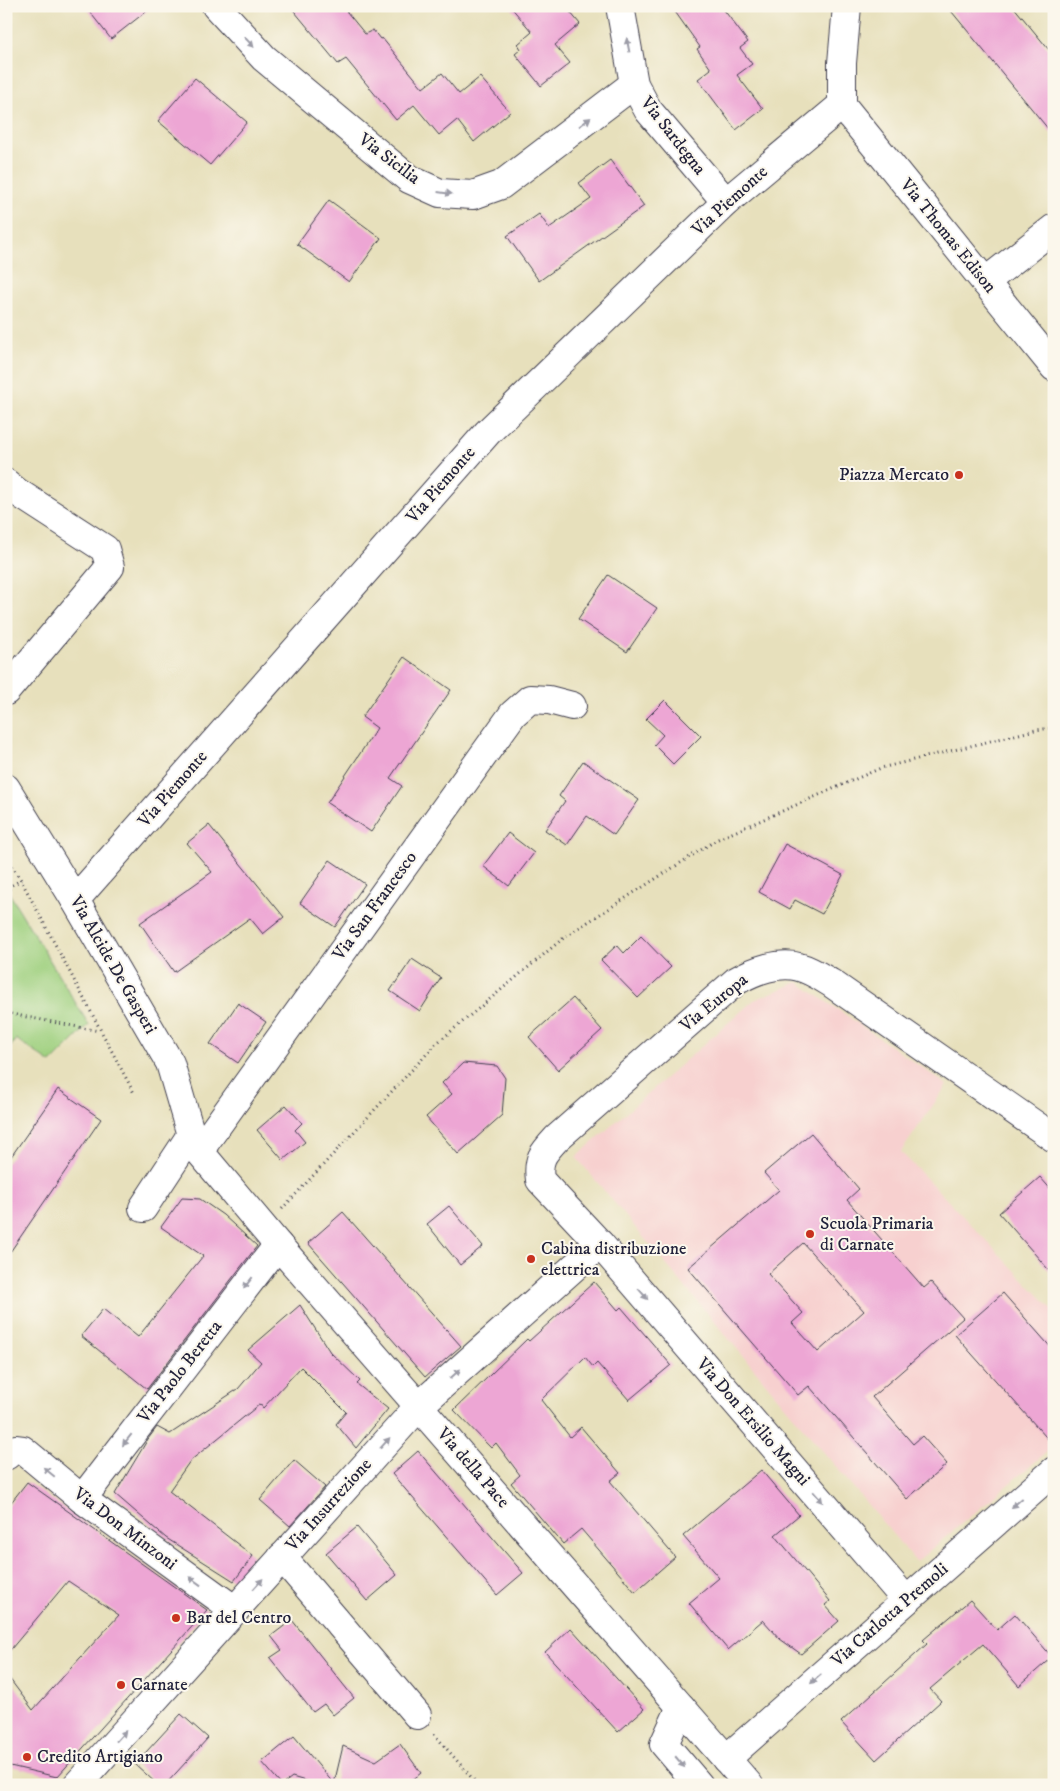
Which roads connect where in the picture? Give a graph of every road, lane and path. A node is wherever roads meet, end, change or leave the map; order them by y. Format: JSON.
{"nodes":[{"id":1,"x":216,"y":6,"type":"edge"},
{"id":2,"x":620,"y":6,"type":"edge"},
{"id":3,"x":847,"y":6,"type":"edge"},
{"id":4,"x":634,"y":84,"type":"junction"},
{"id":5,"x":842,"y":105,"type":"junction"},
{"id":6,"x":726,"y":202,"type":"junction"},
{"id":7,"x":1054,"y":228,"type":"edge"},
{"id":8,"x":985,"y":282,"type":"junction"},
{"id":9,"x":1054,"y":367,"type":"edge"},
{"id":10,"x":6,"y":483,"type":"edge"},
{"id":11,"x":6,"y":691,"type":"edge"},
{"id":12,"x":572,"y":706,"type":"dead end"},
{"id":13,"x":1054,"y":728,"type":"edge"},
{"id":14,"x":6,"y":788,"type":"edge"},
{"id":15,"x":6,"y":858,"type":"edge"},
{"id":16,"x":21,"y":880,"type":"junction"},
{"id":17,"x":6,"y":893,"type":"edge"},
{"id":18,"x":75,"y":900,"type":"junction"},
{"id":19,"x":6,"y":1013,"type":"edge"},
{"id":20,"x":100,"y":1031,"type":"junction"},
{"id":21,"x":134,"y":1093,"type":"dead end"},
{"id":22,"x":1054,"y":1138,"type":"edge"},
{"id":23,"x":195,"y":1143,"type":"junction"},
{"id":24,"x":143,"y":1208,"type":"dead end"},
{"id":25,"x":271,"y":1236,"type":"junction"},
{"id":26,"x":600,"y":1244,"type":"junction"},
{"id":27,"x":419,"y":1406,"type":"junction"},
{"id":28,"x":9,"y":1451,"type":"edge"},
{"id":29,"x":1054,"y":1471,"type":"edge"},
{"id":30,"x":82,"y":1499,"type":"junction"},
{"id":31,"x":282,"y":1557,"type":"junction"},
{"id":32,"x":906,"y":1600,"type":"junction"},
{"id":33,"x":235,"y":1610,"type":"junction"},
{"id":34,"x":681,"y":1707,"type":"junction"},
{"id":35,"x":417,"y":1715,"type":"joint"},
{"id":36,"x":726,"y":1758,"type":"junction"},
{"id":37,"x":77,"y":1785,"type":"edge"},
{"id":38,"x":478,"y":1785,"type":"edge"},
{"id":39,"x":699,"y":1785,"type":"edge"},
{"id":40,"x":749,"y":1785,"type":"edge"}],
"edges":[{"from":1,"to":4,"type":"street","name":"Via Sicilia","one_way":true},
{"from":4,"to":2,"type":"street","name":"Via Sardegna","one_way":true},
{"from":3,"to":5,"type":"street"},
{"from":4,"to":6,"type":"street","name":"Via Sardegna"},
{"from":5,"to":6,"type":"street","name":"Via Piemonte"},
{"from":5,"to":8,"type":"street","name":"Via Thomas Edison"},
{"from":6,"to":18,"type":"street","name":"Via Piemonte"},
{"from":7,"to":8,"type":"street"},
{"from":8,"to":9,"type":"street","name":"Via Thomas Edison"},
{"from":10,"to":11,"type":"street"},
{"from":12,"to":23,"type":"street","name":"Via San Francesco"},
{"from":13,"to":25,"type":"path"},
{"from":14,"to":18,"type":"street","name":"Via Alcide De Gasperi"},
{"from":15,"to":16,"type":"path"},
{"from":16,"to":17,"type":"path"},
{"from":16,"to":20,"type":"path"},
{"from":18,"to":23,"type":"street","name":"Via Alcide De Gasperi"},
{"from":19,"to":20,"type":"path"},
{"from":20,"to":21,"type":"path"},
{"from":22,"to":26,"type":"street","name":"Via Europa"},
{"from":23,"to":24,"type":"street"},
{"from":23,"to":25,"type":"street","name":"Via della Pace"},
{"from":25,"to":27,"type":"street","name":"Via della Pace"},
{"from":25,"to":30,"type":"street","name":"Via Paolo Beretta","one_way":true},
{"from":27,"to":26,"type":"street","name":"Via Insurrezione","one_way":true},
{"from":26,"to":32,"type":"street","name":"Via Don Ersilio Magni","one_way":true},
{"from":31,"to":27,"type":"street","name":"Via Insurrezione","one_way":true},
{"from":27,"to":34,"type":"street","name":"Via della Pace"},
{"from":30,"to":28,"type":"street","name":"Via Don Minzoni","one_way":true},
{"from":29,"to":32,"type":"street","name":"Via Carlotta Premoli","one_way":true},
{"from":33,"to":30,"type":"street","name":"Via Don Minzoni","one_way":true},
{"from":33,"to":31,"type":"street","name":"Via Insurrezione","one_way":true},
{"from":31,"to":35,"type":"street"},
{"from":32,"to":36,"type":"street","name":"Via Carlotta Premoli","one_way":true},
{"from":37,"to":33,"type":"street","name":"Via Insurrezione","one_way":true},
{"from":34,"to":36,"type":"street","name":"Via della Pace"},
{"from":34,"to":39,"type":"street","one_way":true},
{"from":35,"to":38,"type":"path"},
{"from":36,"to":40,"type":"street","name":"Via della Pace"}]}
